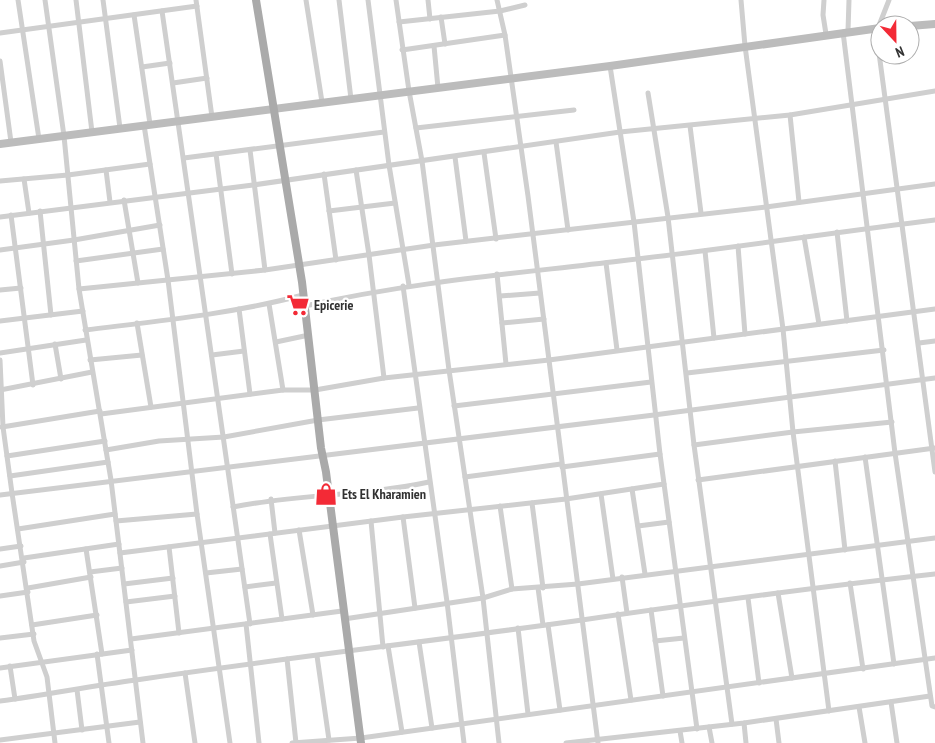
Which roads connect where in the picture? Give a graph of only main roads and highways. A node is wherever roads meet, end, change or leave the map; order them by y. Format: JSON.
{"nodes":[{"id":1,"x":256,"y":0,"type":"edge"},
{"id":2,"x":361,"y":740,"type":"edge"}],
"edges":[{"from":1,"to":2,"type":"main road"}]}
